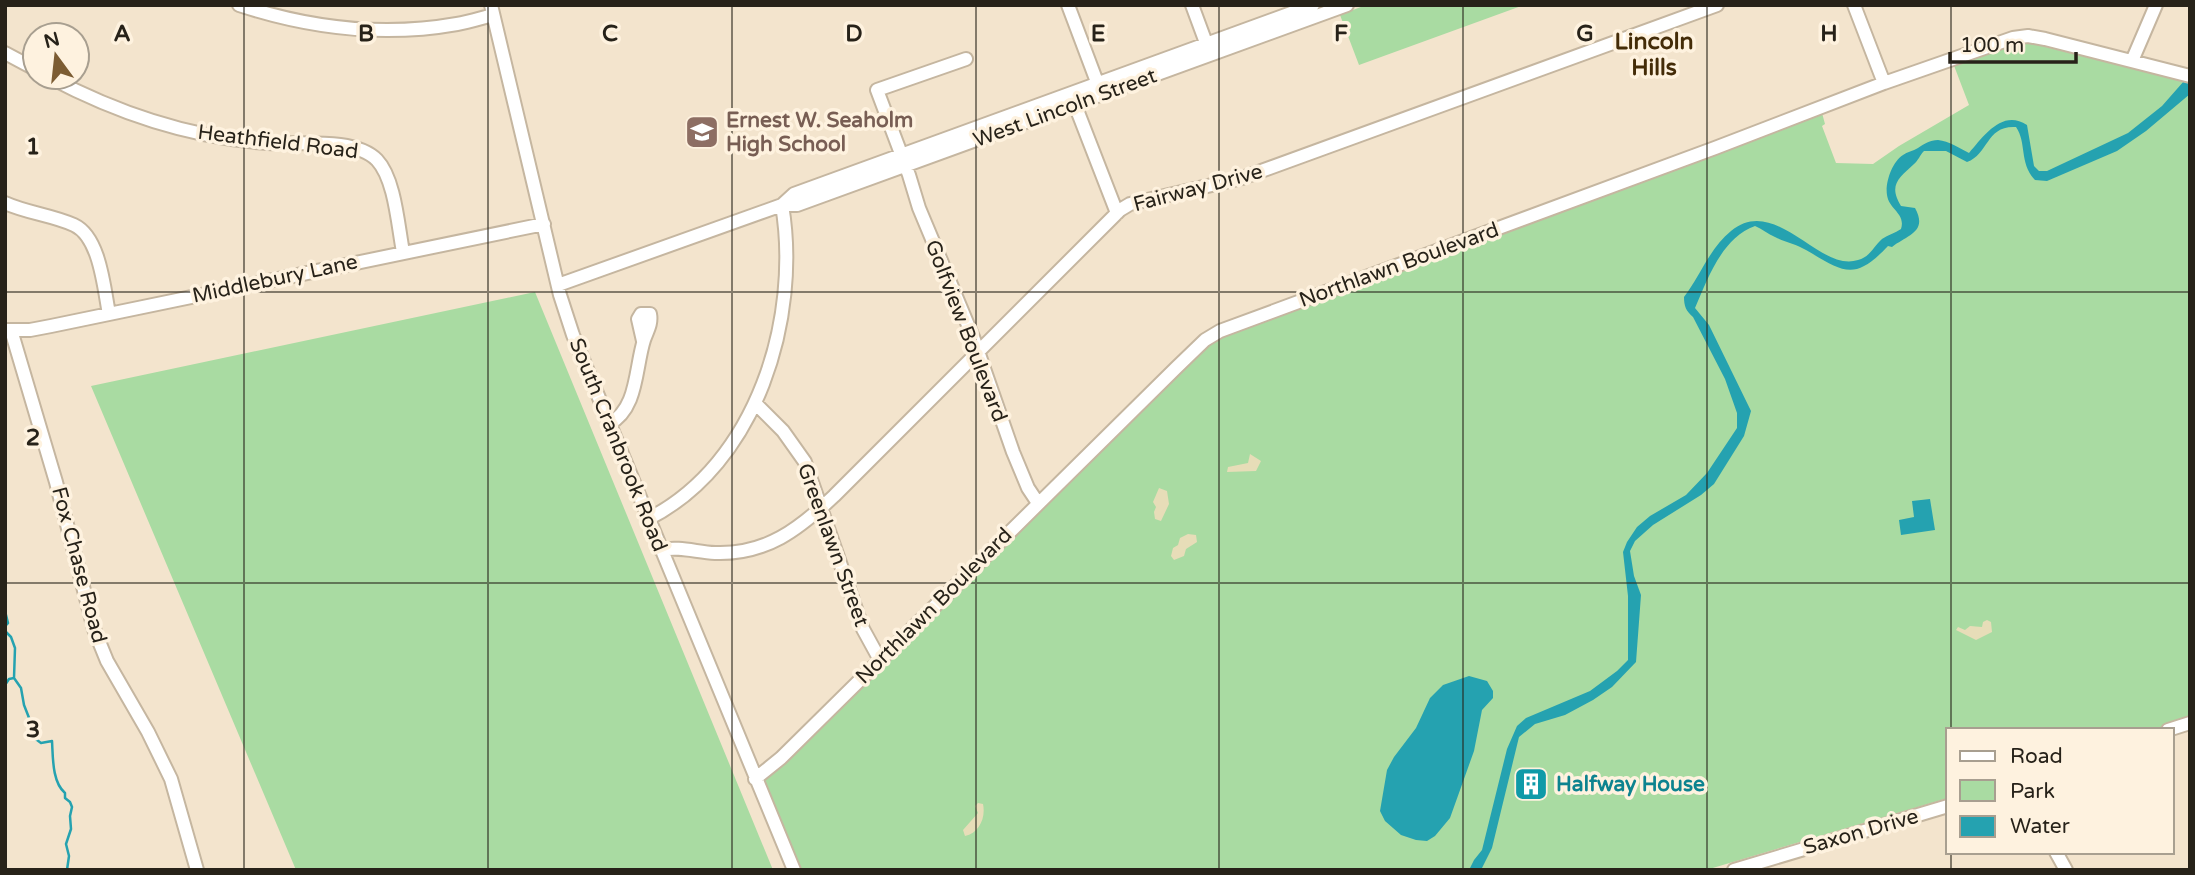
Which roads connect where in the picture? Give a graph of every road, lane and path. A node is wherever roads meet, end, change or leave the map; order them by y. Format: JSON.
{"nodes":[{"id":1,"x":239,"y":5,"type":"edge"},
{"id":2,"x":1068,"y":5,"type":"edge"},
{"id":3,"x":1192,"y":5,"type":"edge"},
{"id":4,"x":1347,"y":5,"type":"edge"},
{"id":5,"x":1717,"y":5,"type":"edge"},
{"id":6,"x":1854,"y":5,"type":"edge"},
{"id":7,"x":2156,"y":5,"type":"edge"},
{"id":8,"x":1317,"y":9,"type":"edge"},
{"id":9,"x":492,"y":10,"type":"edge"},
{"id":10,"x":1208,"y":49,"type":"junction"},
{"id":11,"x":5,"y":53,"type":"edge"},
{"id":12,"x":966,"y":59,"type":"dead end"},
{"id":13,"x":2132,"y":61,"type":"junction"},
{"id":14,"x":21,"y":62,"type":"edge"},
{"id":15,"x":2190,"y":76,"type":"edge"},
{"id":16,"x":1884,"y":83,"type":"junction"},
{"id":17,"x":1099,"y":89,"type":"junction"},
{"id":18,"x":79,"y":91,"type":"edge"},
{"id":19,"x":1073,"y":99,"type":"junction"},
{"id":20,"x":904,"y":161,"type":"junction"},
{"id":21,"x":5,"y":203,"type":"edge"},
{"id":22,"x":782,"y":205,"type":"junction"},
{"id":23,"x":1117,"y":213,"type":"junction"},
{"id":24,"x":544,"y":224,"type":"junction"},
{"id":25,"x":403,"y":252,"type":"junction"},
{"id":26,"x":558,"y":285,"type":"junction"},
{"id":27,"x":109,"y":314,"type":"junction"},
{"id":28,"x":8,"y":330,"type":"edge"},
{"id":29,"x":643,"y":341,"type":"dead end"},
{"id":30,"x":978,"y":352,"type":"junction"},
{"id":31,"x":755,"y":403,"type":"junction"},
{"id":32,"x":609,"y":424,"type":"junction"},
{"id":33,"x":1038,"y":503,"type":"junction"},
{"id":34,"x":822,"y":507,"type":"junction"},
{"id":35,"x":648,"y":519,"type":"junction"},
{"id":36,"x":661,"y":550,"type":"junction"},
{"id":37,"x":880,"y":660,"type":"junction"},
{"id":38,"x":755,"y":779,"type":"junction"},
{"id":39,"x":1946,"y":807,"type":"edge"},
{"id":40,"x":2057,"y":854,"type":"edge"},
{"id":41,"x":197,"y":870,"type":"edge"},
{"id":42,"x":794,"y":870,"type":"edge"},
{"id":43,"x":1734,"y":870,"type":"edge"},
{"id":44,"x":2066,"y":870,"type":"edge"}],
"edges":[{"from":1,"to":9,"type":"street"},
{"from":2,"to":17,"type":"street"},
{"from":3,"to":10,"type":"street"},
{"from":4,"to":8,"type":"street","name":"West Lincoln Street"},
{"from":5,"to":23,"type":"street","name":"Fairway Drive"},
{"from":6,"to":16,"type":"street"},
{"from":7,"to":13,"type":"street"},
{"from":8,"to":10,"type":"street","name":"West Lincoln Street"},
{"from":9,"to":24,"type":"street","name":"South Cranbrook Road"},
{"from":10,"to":17,"type":"street","name":"West Lincoln Street"},
{"from":11,"to":14,"type":"street"},
{"from":12,"to":20,"type":"street","name":"Golfview Boulevard"},
{"from":13,"to":15,"type":"street","name":"Northlawn Boulevard"},
{"from":13,"to":16,"type":"street","name":"Northlawn Boulevard"},
{"from":16,"to":33,"type":"street","name":"Northlawn Boulevard"},
{"from":17,"to":19,"type":"street","name":"West Lincoln Street"},
{"from":18,"to":25,"type":"street","name":"Heathfield Road"},
{"from":19,"to":20,"type":"street","name":"West Lincoln Street"},
{"from":19,"to":23,"type":"street"},
{"from":20,"to":22,"type":"street","name":"West Lincoln Street"},
{"from":20,"to":30,"type":"street","name":"Golfview Boulevard"},
{"from":21,"to":27,"type":"street"},
{"from":22,"to":26,"type":"street","name":"West Lincoln Street"},
{"from":22,"to":31,"type":"street"},
{"from":23,"to":30,"type":"street","name":"Fairway Drive"},
{"from":24,"to":25,"type":"street","name":"Middlebury Lane"},
{"from":24,"to":26,"type":"street","name":"South Cranbrook Road"},
{"from":25,"to":27,"type":"street","name":"Middlebury Lane"},
{"from":26,"to":32,"type":"street","name":"South Cranbrook Road"},
{"from":27,"to":28,"type":"street","name":"Middlebury Lane"},
{"from":28,"to":41,"type":"street","name":"Fox Chase Road"},
{"from":29,"to":32,"type":"street"},
{"from":30,"to":33,"type":"street","name":"Golfview Boulevard"},
{"from":30,"to":34,"type":"street","name":"Fairway Drive"},
{"from":31,"to":34,"type":"street","name":"Greenlawn Street"},
{"from":31,"to":35,"type":"street"},
{"from":32,"to":35,"type":"street","name":"South Cranbrook Road"},
{"from":33,"to":37,"type":"street","name":"Northlawn Boulevard"},
{"from":34,"to":36,"type":"street","name":"Fairway Drive"},
{"from":34,"to":37,"type":"street","name":"Greenlawn Street"},
{"from":35,"to":36,"type":"street","name":"South Cranbrook Road"},
{"from":36,"to":38,"type":"street","name":"South Cranbrook Road"},
{"from":37,"to":38,"type":"street","name":"Northlawn Boulevard"},
{"from":38,"to":42,"type":"street","name":"South Cranbrook Road"},
{"from":39,"to":43,"type":"street","name":"Saxon Drive"},
{"from":40,"to":44,"type":"street"}]}
